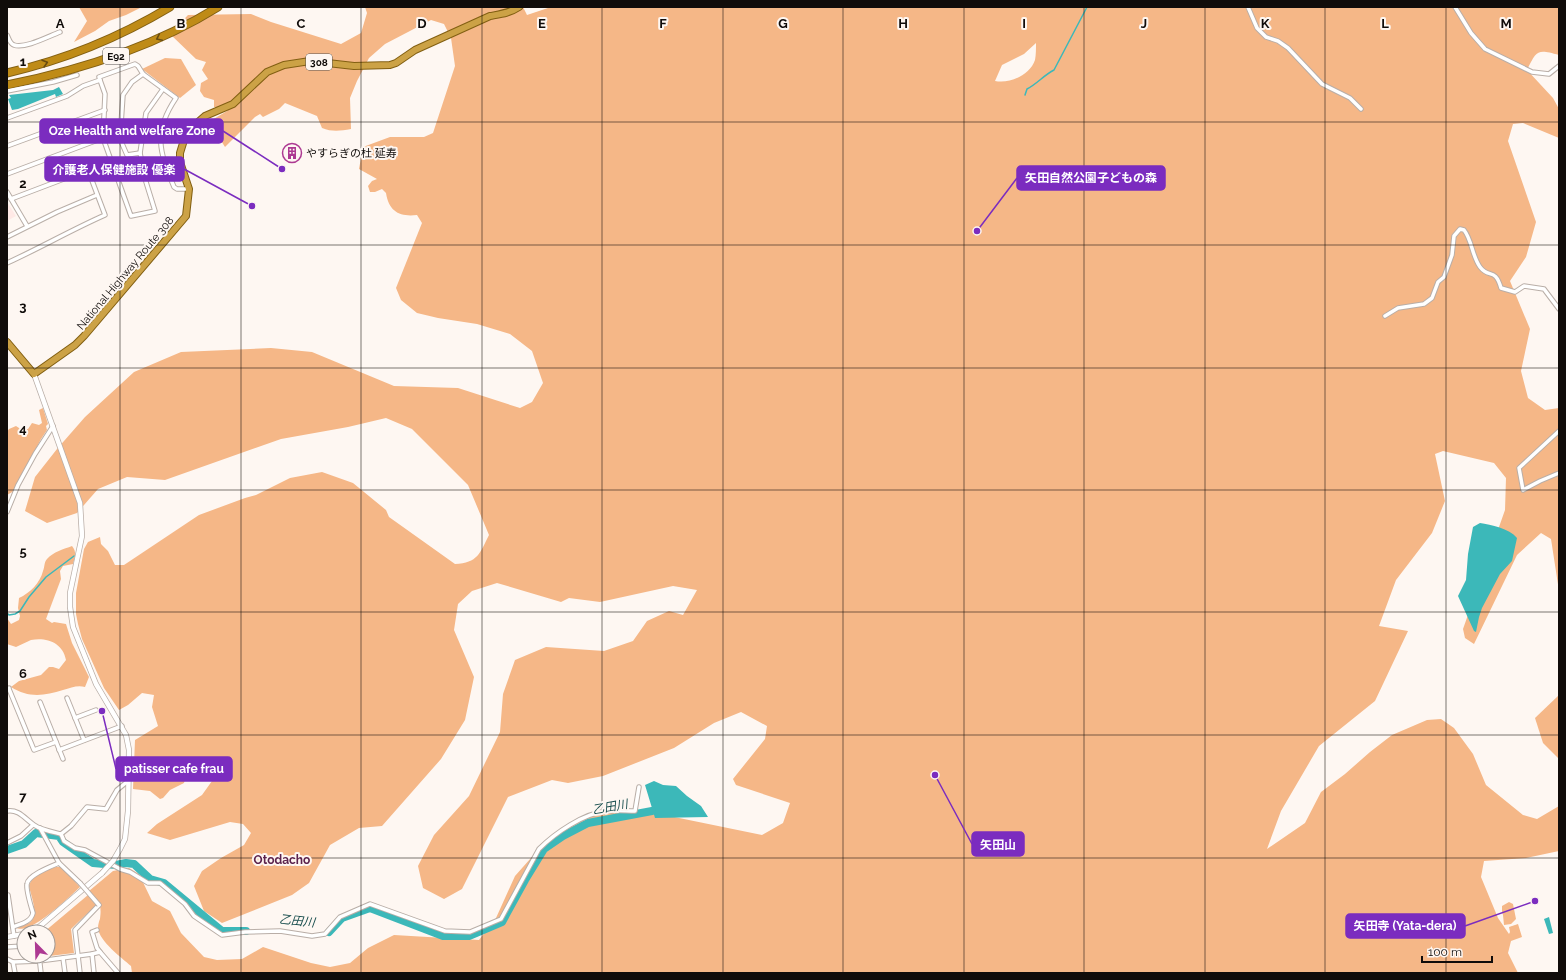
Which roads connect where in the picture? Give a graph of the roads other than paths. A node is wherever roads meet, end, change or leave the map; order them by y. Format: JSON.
{"nodes":[{"id":1,"x":170,"y":7,"type":"edge"},
{"id":2,"x":218,"y":7,"type":"edge"},
{"id":3,"x":519,"y":7,"type":"edge"},
{"id":4,"x":1248,"y":7,"type":"edge"},
{"id":5,"x":1454,"y":7,"type":"edge"},
{"id":6,"x":60,"y":32,"type":"dead end"},
{"id":7,"x":7,"y":38,"type":"edge"},
{"id":8,"x":1559,"y":66,"type":"edge"},
{"id":9,"x":7,"y":73,"type":"edge"},
{"id":10,"x":143,"y":74,"type":"junction"},
{"id":11,"x":77,"y":75,"type":"dead end"},
{"id":12,"x":100,"y":80,"type":"junction"},
{"id":13,"x":7,"y":85,"type":"edge"},
{"id":14,"x":163,"y":89,"type":"junction"},
{"id":15,"x":7,"y":91,"type":"edge"},
{"id":16,"x":1361,"y":109,"type":"dead end"},
{"id":17,"x":105,"y":110,"type":"junction"},
{"id":18,"x":7,"y":118,"type":"edge"},
{"id":19,"x":103,"y":138,"type":"junction"},
{"id":20,"x":7,"y":146,"type":"edge"},
{"id":21,"x":140,"y":152,"type":"junction"},
{"id":22,"x":111,"y":161,"type":"junction"},
{"id":23,"x":88,"y":170,"type":"junction"},
{"id":24,"x":7,"y":174,"type":"edge"},
{"id":25,"x":189,"y":189,"type":"junction"},
{"id":26,"x":7,"y":192,"type":"edge"},
{"id":27,"x":98,"y":195,"type":"junction"},
{"id":28,"x":11,"y":199,"type":"junction"},
{"id":29,"x":27,"y":226,"type":"junction"},
{"id":30,"x":7,"y":237,"type":"edge"},
{"id":31,"x":7,"y":263,"type":"edge"},
{"id":32,"x":1559,"y":309,"type":"edge"},
{"id":33,"x":1385,"y":316,"type":"dead end"},
{"id":34,"x":7,"y":342,"type":"edge"},
{"id":35,"x":34,"y":374,"type":"junction"},
{"id":36,"x":53,"y":426,"type":"junction"},
{"id":37,"x":1559,"y":431,"type":"edge"},
{"id":38,"x":1559,"y":473,"type":"edge"},
{"id":39,"x":7,"y":512,"type":"edge"},
{"id":40,"x":8,"y":689,"type":"edge"},
{"id":41,"x":67,"y":698,"type":"dead end"},
{"id":42,"x":40,"y":702,"type":"dead end"},
{"id":43,"x":96,"y":710,"type":"dead end"},
{"id":44,"x":75,"y":718,"type":"junction"},
{"id":45,"x":122,"y":726,"type":"junction"},
{"id":46,"x":84,"y":740,"type":"junction"},
{"id":47,"x":56,"y":742,"type":"junction"},
{"id":48,"x":59,"y":750,"type":"junction"},
{"id":49,"x":63,"y":759,"type":"dead end"},
{"id":50,"x":128,"y":781,"type":"junction"},
{"id":51,"x":639,"y":787,"type":"dead end"},
{"id":52,"x":7,"y":811,"type":"edge"},
{"id":53,"x":33,"y":825,"type":"junction"},
{"id":54,"x":42,"y":831,"type":"junction"},
{"id":55,"x":61,"y":834,"type":"junction"},
{"id":56,"x":7,"y":843,"type":"edge"},
{"id":57,"x":59,"y":864,"type":"junction"},
{"id":58,"x":7,"y":895,"type":"edge"},
{"id":59,"x":12,"y":918,"type":"junction"},
{"id":60,"x":7,"y":919,"type":"edge"},
{"id":61,"x":42,"y":924,"type":"edge"},
{"id":62,"x":13,"y":927,"type":"junction"},
{"id":63,"x":97,"y":930,"type":"dead end"},
{"id":64,"x":14,"y":936,"type":"joint"},
{"id":65,"x":7,"y":937,"type":"edge"},
{"id":66,"x":100,"y":952,"type":"junction"},
{"id":67,"x":92,"y":954,"type":"junction"},
{"id":68,"x":78,"y":956,"type":"junction"},
{"id":69,"x":63,"y":958,"type":"junction"},
{"id":70,"x":7,"y":959,"type":"edge"},
{"id":71,"x":56,"y":959,"type":"edge"},
{"id":72,"x":13,"y":962,"type":"junction"},
{"id":73,"x":16,"y":962,"type":"edge"},
{"id":74,"x":15,"y":973,"type":"edge"},
{"id":75,"x":65,"y":973,"type":"edge"},
{"id":76,"x":80,"y":973,"type":"edge"},
{"id":77,"x":94,"y":973,"type":"edge"},
{"id":78,"x":118,"y":973,"type":"edge"}],
"edges":[{"from":9,"to":1,"type":"highway","number":"E92","one_way":true},
{"from":2,"to":13,"type":"highway","number":"E92","one_way":true},
{"from":3,"to":25,"type":"highway","name":"National Highway Route 308","number":"308"},
{"from":4,"to":16,"type":"street"},
{"from":5,"to":8,"type":"street"},
{"from":6,"to":7,"type":"street"},
{"from":10,"to":12,"type":"street"},
{"from":10,"to":14,"type":"street"},
{"from":10,"to":21,"type":"street"},
{"from":11,"to":15,"type":"street"},
{"from":12,"to":17,"type":"street"},
{"from":12,"to":18,"type":"street"},
{"from":14,"to":21,"type":"street"},
{"from":14,"to":25,"type":"street"},
{"from":17,"to":19,"type":"street"},
{"from":17,"to":20,"type":"street"},
{"from":19,"to":22,"type":"street"},
{"from":19,"to":24,"type":"street"},
{"from":21,"to":22,"type":"street"},
{"from":22,"to":23,"type":"street"},
{"from":23,"to":27,"type":"street"},
{"from":23,"to":28,"type":"street"},
{"from":25,"to":35,"type":"highway","name":"National Highway Route 308","number":"308"},
{"from":26,"to":28,"type":"street"},
{"from":27,"to":29,"type":"street"},
{"from":27,"to":31,"type":"street"},
{"from":28,"to":29,"type":"street"},
{"from":29,"to":30,"type":"street"},
{"from":32,"to":33,"type":"street"},
{"from":34,"to":35,"type":"highway"},
{"from":35,"to":36,"type":"street"},
{"from":36,"to":39,"type":"street"},
{"from":36,"to":45,"type":"street"},
{"from":37,"to":38,"type":"street"},
{"from":40,"to":47,"type":"street"},
{"from":41,"to":44,"type":"street"},
{"from":42,"to":47,"type":"street"},
{"from":43,"to":44,"type":"street"},
{"from":44,"to":46,"type":"street"},
{"from":45,"to":46,"type":"street"},
{"from":45,"to":50,"type":"street"},
{"from":46,"to":48,"type":"street"},
{"from":47,"to":48,"type":"street"},
{"from":48,"to":49,"type":"street"},
{"from":50,"to":55,"type":"street"},
{"from":50,"to":61,"type":"street","bridge":true},
{"from":51,"to":55,"type":"street"},
{"from":52,"to":53,"type":"street"},
{"from":53,"to":54,"type":"street"},
{"from":53,"to":56,"type":"street"},
{"from":54,"to":55,"type":"street"},
{"from":54,"to":57,"type":"street"},
{"from":57,"to":62,"type":"street"},
{"from":57,"to":68,"type":"street","bridge":true},
{"from":58,"to":59,"type":"street"},
{"from":59,"to":60,"type":"street"},
{"from":59,"to":62,"type":"street"},
{"from":62,"to":64,"type":"street"},
{"from":63,"to":66,"type":"street"},
{"from":64,"to":65,"type":"street"},
{"from":66,"to":67,"type":"street"},
{"from":66,"to":78,"type":"street"},
{"from":67,"to":68,"type":"street"},
{"from":67,"to":77,"type":"street"},
{"from":68,"to":69,"type":"street"},
{"from":68,"to":76,"type":"street"},
{"from":69,"to":71,"type":"street"},
{"from":69,"to":75,"type":"street"},
{"from":70,"to":72,"type":"street"},
{"from":72,"to":73,"type":"street"},
{"from":72,"to":74,"type":"street"}]}
